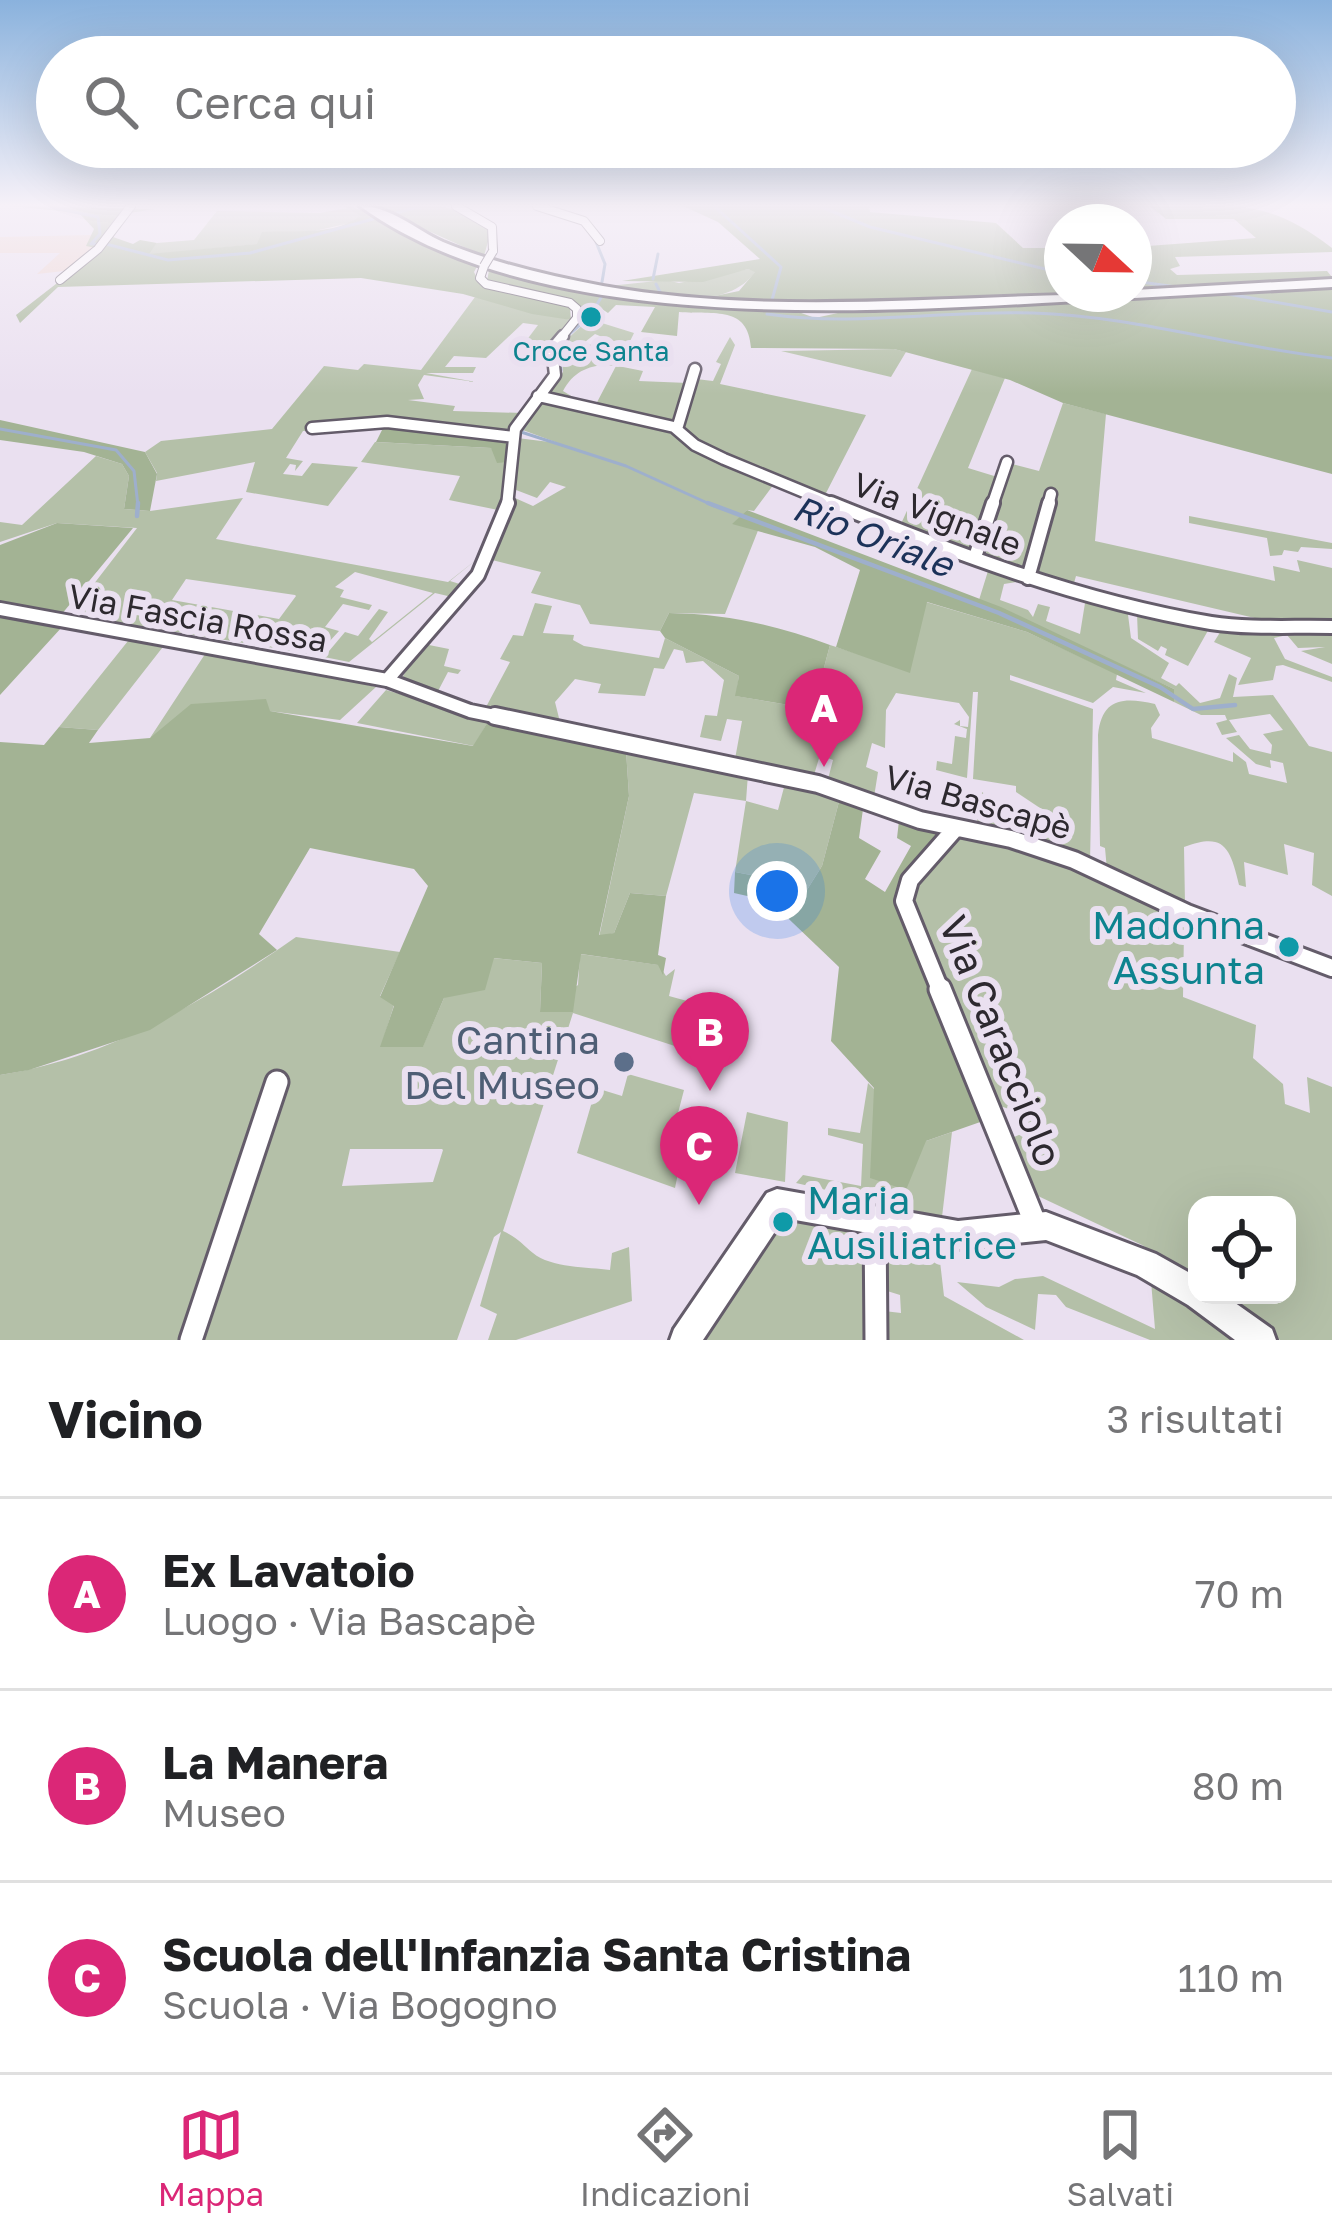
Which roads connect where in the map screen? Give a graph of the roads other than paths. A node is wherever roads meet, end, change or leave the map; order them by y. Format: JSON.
{"nodes":[{"id":1,"x":74,"y":269,"type":"edge"},
{"id":2,"x":483,"y":269,"type":"edge"},
{"id":3,"x":520,"y":269,"type":"edge"},
{"id":4,"x":60,"y":280,"type":"dead end"},
{"id":5,"x":1332,"y":283,"type":"edge"},
{"id":6,"x":694,"y":369,"type":"dead end"},
{"id":7,"x":538,"y":395,"type":"junction"},
{"id":8,"x":312,"y":428,"type":"dead end"},
{"id":9,"x":677,"y":429,"type":"junction"},
{"id":10,"x":514,"y":436,"type":"junction"},
{"id":11,"x":1007,"y":462,"type":"dead end"},
{"id":12,"x":1052,"y":494,"type":"dead end"},
{"id":13,"x":975,"y":557,"type":"junction"},
{"id":14,"x":1028,"y":578,"type":"junction"},
{"id":15,"x":0,"y":609,"type":"edge"},
{"id":16,"x":1332,"y":627,"type":"edge"},
{"id":17,"x":387,"y":680,"type":"junction"},
{"id":18,"x":954,"y":830,"type":"junction"},
{"id":19,"x":1332,"y":968,"type":"edge"},
{"id":20,"x":277,"y":1082,"type":"dead end"},
{"id":21,"x":875,"y":1220,"type":"junction"},
{"id":22,"x":1036,"y":1225,"type":"junction"},
{"id":23,"x":1188,"y":1288,"type":"edge"},
{"id":24,"x":1212,"y":1304,"type":"edge"},
{"id":25,"x":191,"y":1340,"type":"edge"},
{"id":26,"x":685,"y":1340,"type":"edge"},
{"id":27,"x":876,"y":1340,"type":"edge"},
{"id":28,"x":1261,"y":1340,"type":"edge"}],
"edges":[{"from":1,"to":4,"type":"street"},
{"from":2,"to":7,"type":"street","bridge":true},
{"from":3,"to":5,"type":"highway"},
{"from":6,"to":9,"type":"street"},
{"from":7,"to":9,"type":"street","name":"Via Vignale"},
{"from":7,"to":10,"type":"street"},
{"from":8,"to":10,"type":"street"},
{"from":9,"to":13,"type":"street","name":"Via Vignale"},
{"from":10,"to":17,"type":"street"},
{"from":11,"to":13,"type":"street"},
{"from":12,"to":14,"type":"street"},
{"from":13,"to":14,"type":"street","name":"Via Vignale"},
{"from":14,"to":16,"type":"street","name":"Via Vignale"},
{"from":15,"to":17,"type":"street","name":"Via Fascia Rossa"},
{"from":17,"to":18,"type":"street","name":"Via Bascapè"},
{"from":18,"to":19,"type":"street","name":"Via Bascapè"},
{"from":18,"to":22,"type":"street","name":"Via Caracciolo"},
{"from":20,"to":25,"type":"street"},
{"from":21,"to":22,"type":"street"},
{"from":21,"to":26,"type":"street"},
{"from":21,"to":27,"type":"street"},
{"from":22,"to":23,"type":"street"},
{"from":24,"to":28,"type":"street"}]}
